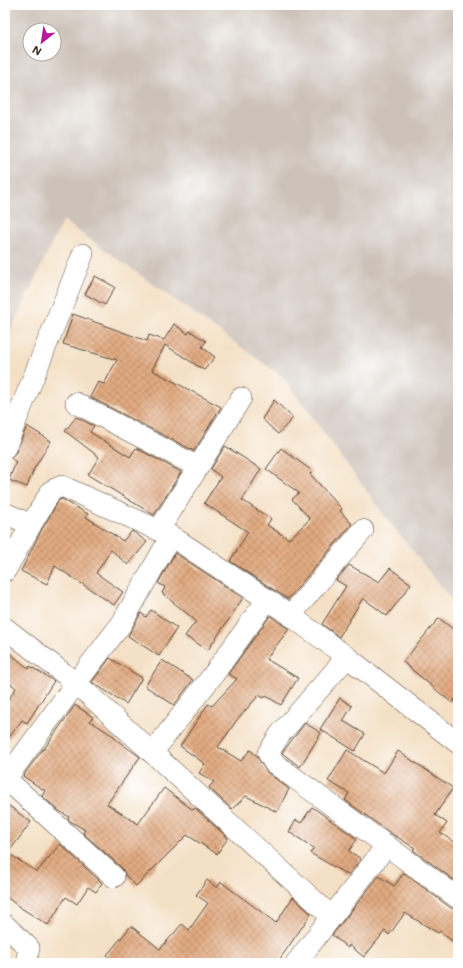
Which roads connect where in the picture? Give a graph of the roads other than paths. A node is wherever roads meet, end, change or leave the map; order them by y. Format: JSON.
{"nodes":[{"id":1,"x":83,"y":254,"type":"dead end"},
{"id":2,"x":241,"y":398,"type":"dead end"},
{"id":3,"x":76,"y":403,"type":"dead end"},
{"id":4,"x":5,"y":448,"type":"edge"},
{"id":5,"x":198,"y":467,"type":"junction"},
{"id":6,"x":5,"y":513,"type":"edge"},
{"id":7,"x":31,"y":525,"type":"junction"},
{"id":8,"x":363,"y":530,"type":"dead end"},
{"id":9,"x":165,"y":533,"type":"junction"},
{"id":10,"x":5,"y":571,"type":"edge"},
{"id":11,"x":267,"y":600,"type":"junction"},
{"id":12,"x":290,"y":616,"type":"junction"},
{"id":13,"x":5,"y":628,"type":"edge"},
{"id":14,"x":347,"y":657,"type":"junction"},
{"id":15,"x":76,"y":683,"type":"junction"},
{"id":16,"x":458,"y":743,"type":"edge"},
{"id":17,"x":152,"y":753,"type":"junction"},
{"id":18,"x":5,"y":779,"type":"edge"},
{"id":19,"x":387,"y":845,"type":"junction"},
{"id":20,"x":114,"y":877,"type":"dead end"},
{"id":21,"x":458,"y":898,"type":"edge"},
{"id":22,"x":331,"y":916,"type":"junction"},
{"id":23,"x":5,"y":925,"type":"edge"},
{"id":24,"x":26,"y":963,"type":"edge"},
{"id":25,"x":296,"y":963,"type":"edge"}],
"edges":[{"from":1,"to":4,"type":"street"},
{"from":2,"to":5,"type":"street"},
{"from":3,"to":5,"type":"street"},
{"from":5,"to":9,"type":"street"},
{"from":6,"to":7,"type":"street"},
{"from":7,"to":9,"type":"street"},
{"from":7,"to":10,"type":"street"},
{"from":8,"to":12,"type":"street"},
{"from":9,"to":11,"type":"street"},
{"from":9,"to":15,"type":"street"},
{"from":11,"to":12,"type":"street"},
{"from":11,"to":17,"type":"street"},
{"from":12,"to":14,"type":"street"},
{"from":13,"to":15,"type":"street"},
{"from":14,"to":16,"type":"street"},
{"from":14,"to":19,"type":"street"},
{"from":15,"to":17,"type":"street"},
{"from":15,"to":18,"type":"street"},
{"from":17,"to":22,"type":"street"},
{"from":18,"to":20,"type":"street"},
{"from":19,"to":21,"type":"street"},
{"from":19,"to":22,"type":"street"},
{"from":22,"to":25,"type":"street"},
{"from":23,"to":24,"type":"street"}]}
